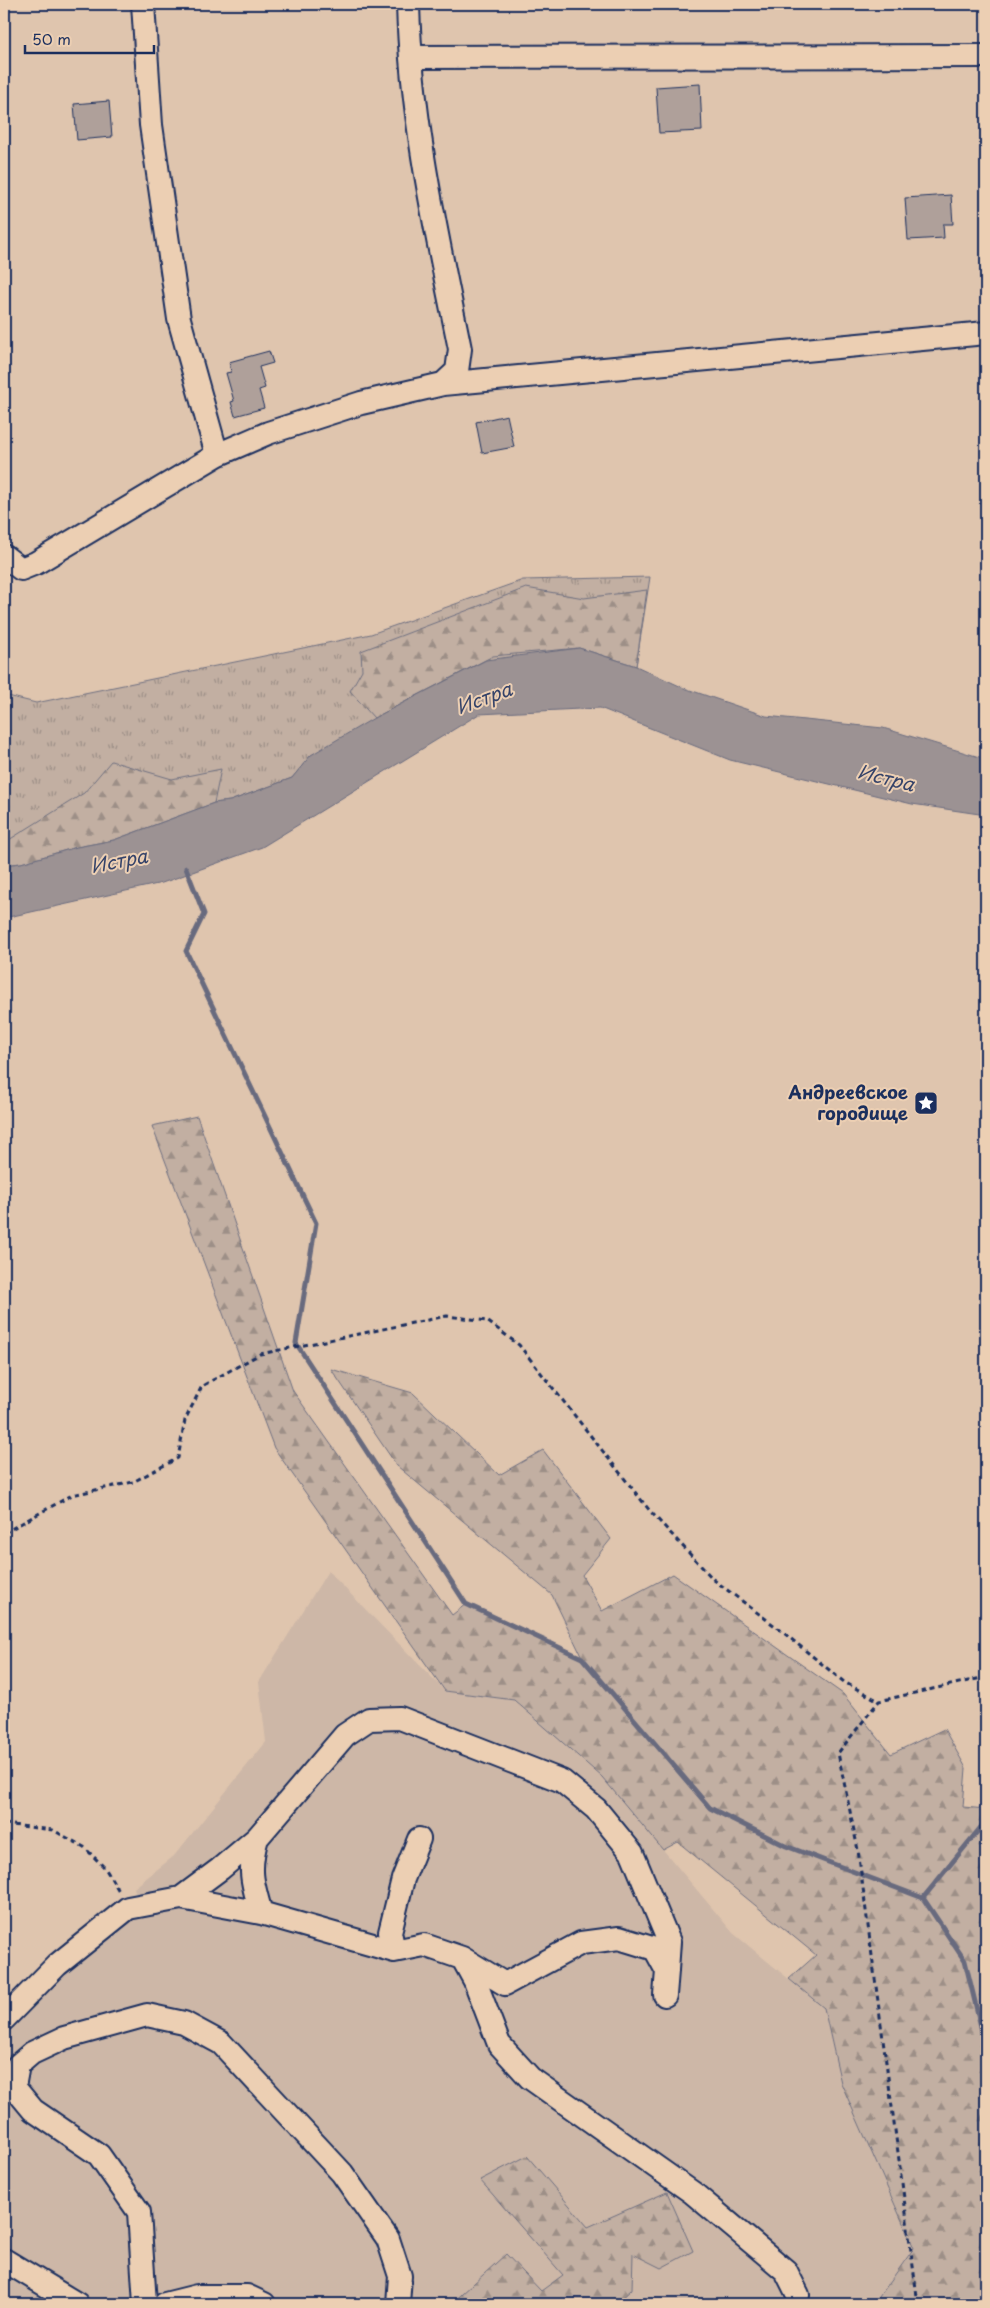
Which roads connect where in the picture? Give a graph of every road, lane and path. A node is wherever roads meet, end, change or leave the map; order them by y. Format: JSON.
{"nodes":[{"id":1,"x":143,"y":4,"type":"edge"},
{"id":2,"x":408,"y":4,"type":"edge"},
{"id":3,"x":986,"y":56,"type":"edge"},
{"id":4,"x":411,"y":57,"type":"junction"},
{"id":5,"x":986,"y":333,"type":"edge"},
{"id":6,"x":443,"y":384,"type":"junction"},
{"id":7,"x":217,"y":454,"type":"junction"},
{"id":8,"x":4,"y":556,"type":"edge"},
{"id":9,"x":4,"y":1533,"type":"edge"},
{"id":10,"x":986,"y":1677,"type":"edge"},
{"id":11,"x":878,"y":1702,"type":"junction"},
{"id":12,"x":4,"y":1824,"type":"edge"},
{"id":13,"x":258,"y":1838,"type":"junction"},
{"id":14,"x":419,"y":1839,"type":"dead end"},
{"id":15,"x":180,"y":1898,"type":"junction"},
{"id":16,"x":128,"y":1908,"type":"junction"},
{"id":17,"x":261,"y":1913,"type":"junction"},
{"id":18,"x":394,"y":1951,"type":"junction"},
{"id":19,"x":462,"y":1958,"type":"junction"},
{"id":20,"x":667,"y":1971,"type":"junction"},
{"id":21,"x":665,"y":1995,"type":"dead end"},
{"id":22,"x":4,"y":2019,"type":"edge"},
{"id":23,"x":11,"y":2069,"type":"edge"},
{"id":24,"x":4,"y":2260,"type":"edge"},
{"id":25,"x":798,"y":2295,"type":"dead end"},
{"id":26,"x":77,"y":2304,"type":"edge"},
{"id":27,"x":145,"y":2304,"type":"edge"},
{"id":28,"x":164,"y":2304,"type":"edge"},
{"id":29,"x":264,"y":2304,"type":"edge"},
{"id":30,"x":398,"y":2304,"type":"edge"},
{"id":31,"x":918,"y":2304,"type":"edge"}],
"edges":[{"from":1,"to":7,"type":"street"},
{"from":2,"to":4,"type":"street"},
{"from":3,"to":4,"type":"street"},
{"from":4,"to":6,"type":"street"},
{"from":5,"to":6,"type":"street"},
{"from":6,"to":7,"type":"street"},
{"from":7,"to":8,"type":"street"},
{"from":9,"to":11,"type":"path"},
{"from":10,"to":11,"type":"path"},
{"from":11,"to":31,"type":"path"},
{"from":12,"to":16,"type":"path"},
{"from":13,"to":15,"type":"street"},
{"from":13,"to":17,"type":"street"},
{"from":13,"to":20,"type":"street"},
{"from":14,"to":18,"type":"street"},
{"from":15,"to":16,"type":"street"},
{"from":15,"to":17,"type":"street"},
{"from":16,"to":22,"type":"street"},
{"from":17,"to":18,"type":"street"},
{"from":18,"to":19,"type":"street"},
{"from":19,"to":20,"type":"street"},
{"from":19,"to":25,"type":"street"},
{"from":20,"to":21,"type":"street"},
{"from":23,"to":27,"type":"street"},
{"from":23,"to":30,"type":"street"},
{"from":24,"to":26,"type":"street"},
{"from":28,"to":29,"type":"street"}]}
